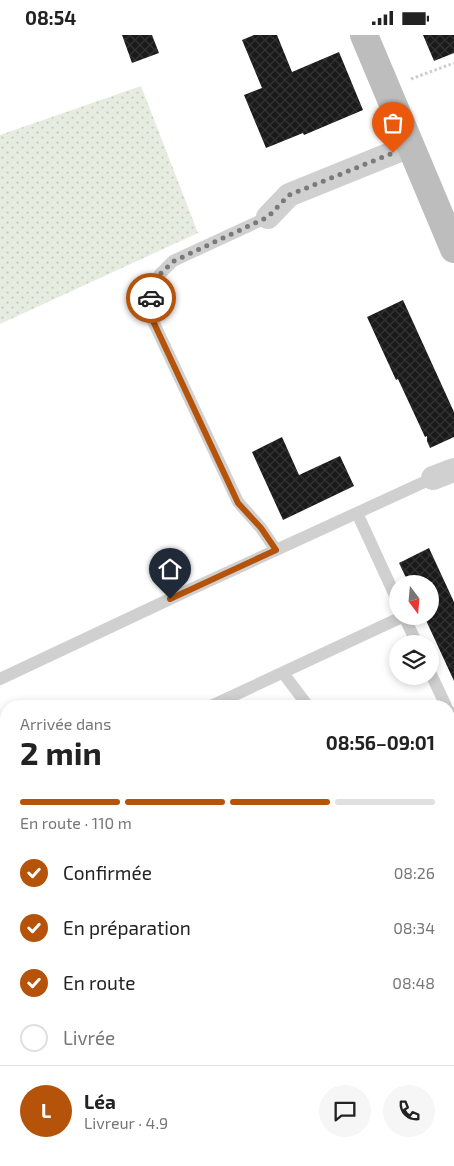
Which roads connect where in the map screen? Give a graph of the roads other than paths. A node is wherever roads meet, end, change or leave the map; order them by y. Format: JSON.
{"nodes":[{"id":1,"x":364,"y":35,"type":"edge"},
{"id":2,"x":410,"y":146,"type":"junction"},
{"id":3,"x":268,"y":217,"type":"joint"},
{"id":4,"x":454,"y":249,"type":"edge"},
{"id":5,"x":443,"y":474,"type":"edge"},
{"id":6,"x":356,"y":513,"type":"junction"},
{"id":7,"x":276,"y":550,"type":"junction"},
{"id":8,"x":389,"y":583,"type":"edge"},
{"id":9,"x":389,"y":623,"type":"edge"},
{"id":10,"x":283,"y":673,"type":"junction"},
{"id":11,"x":0,"y":679,"type":"edge"},
{"id":12,"x":436,"y":685,"type":"edge"},
{"id":13,"x":224,"y":700,"type":"edge"},
{"id":14,"x":303,"y":700,"type":"edge"},
{"id":15,"x":443,"y":700,"type":"edge"}],
"edges":[{"from":1,"to":2,"type":"main road"},
{"from":2,"to":3,"type":"street"},
{"from":2,"to":4,"type":"main road"},
{"from":3,"to":7,"type":"lane"},
{"from":5,"to":6,"type":"lane"},
{"from":6,"to":7,"type":"lane"},
{"from":6,"to":8,"type":"lane"},
{"from":7,"to":11,"type":"lane"},
{"from":9,"to":10,"type":"lane"},
{"from":10,"to":13,"type":"lane"},
{"from":10,"to":14,"type":"lane"},
{"from":12,"to":15,"type":"lane"}]}
